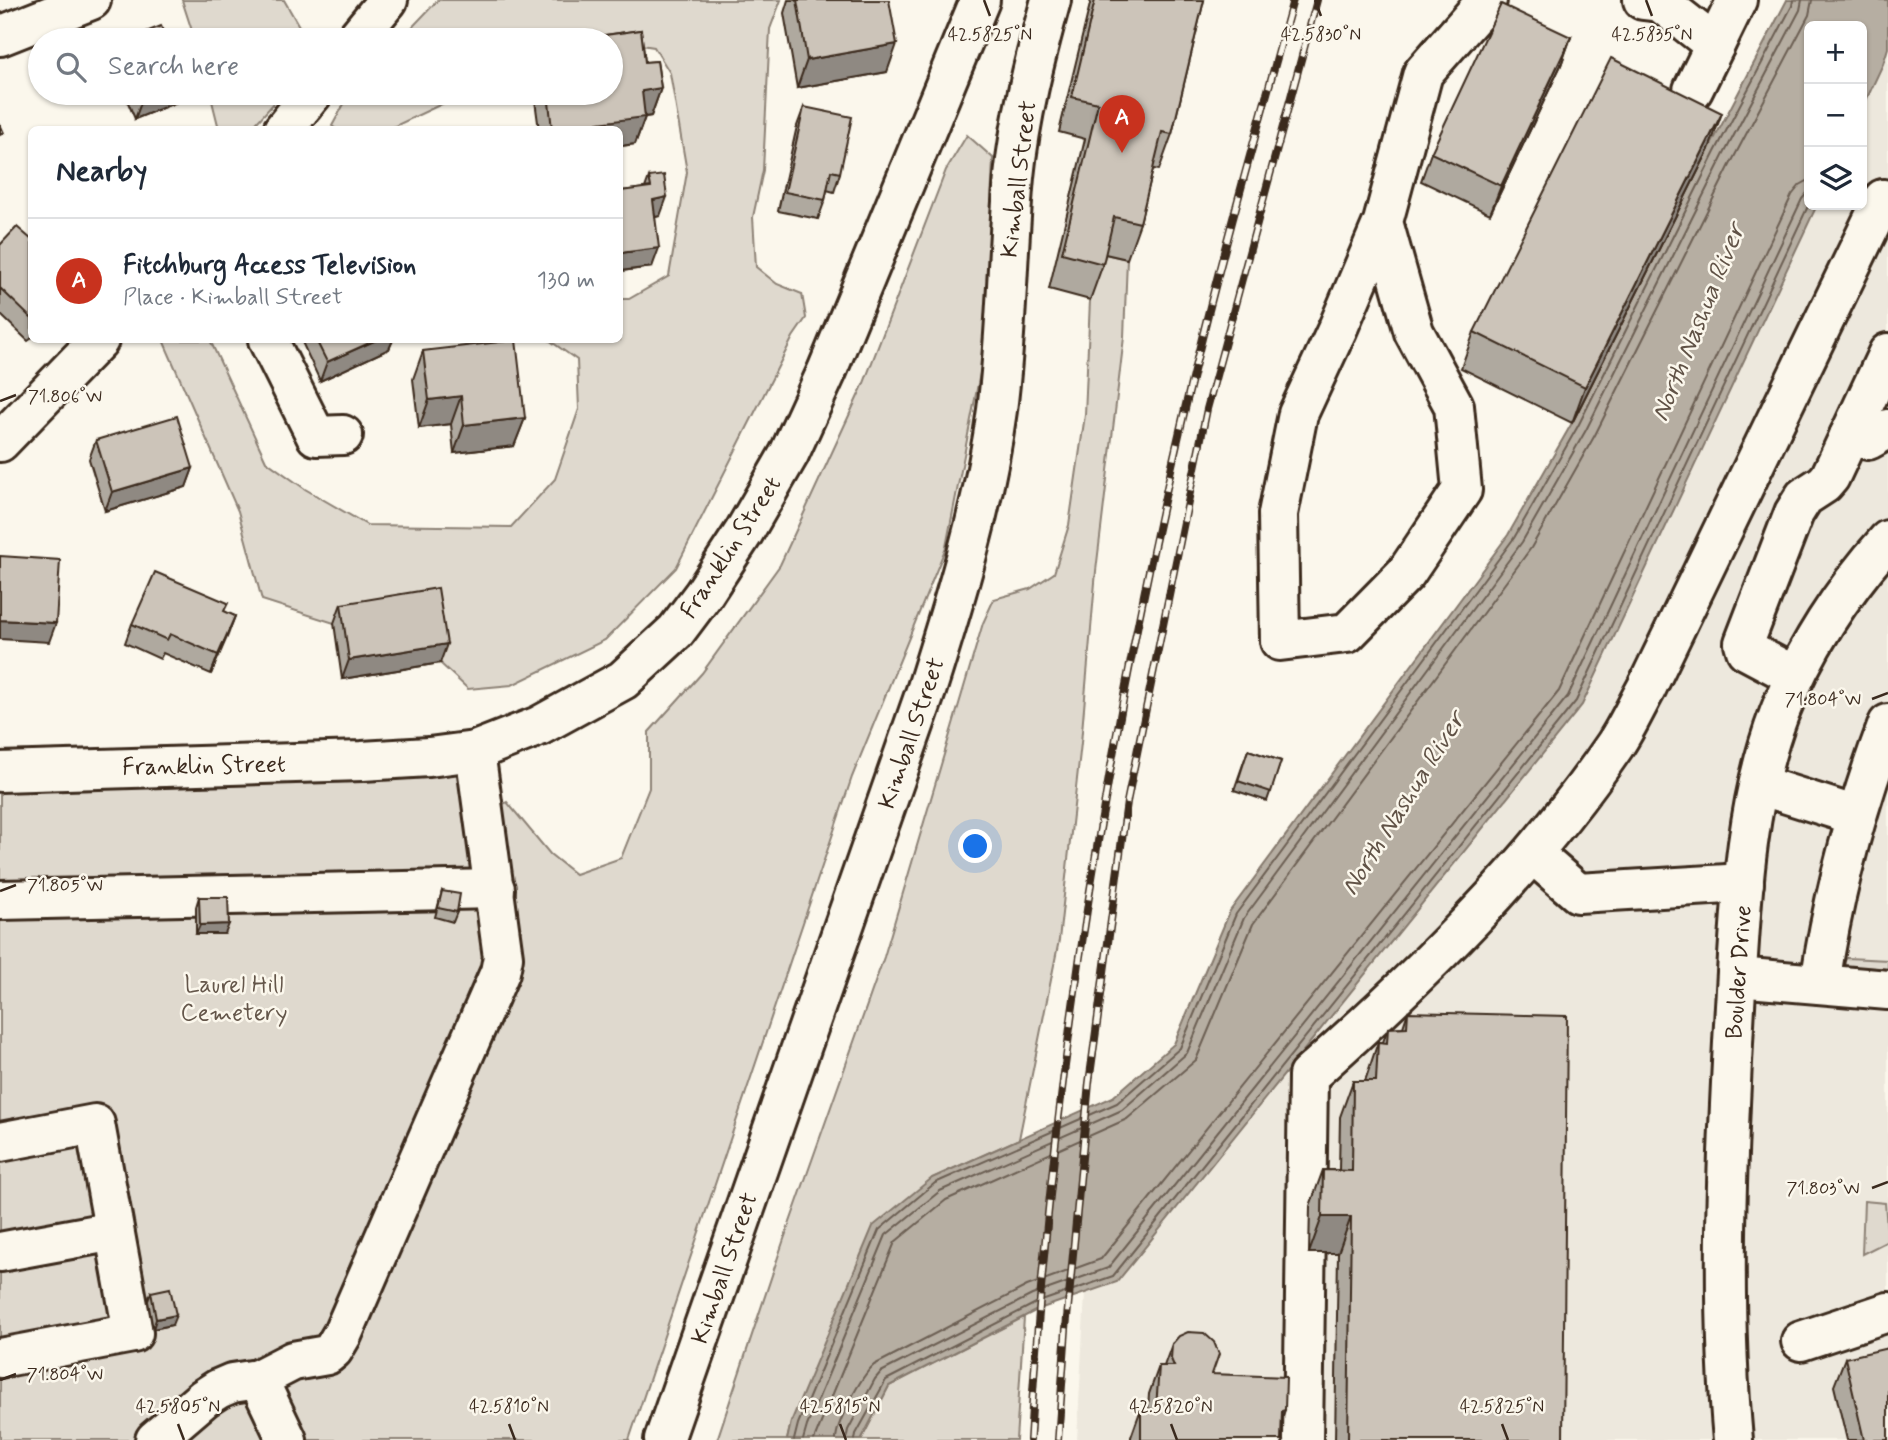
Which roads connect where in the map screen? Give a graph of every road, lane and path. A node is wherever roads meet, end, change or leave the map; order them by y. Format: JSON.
{"nodes":[{"id":1,"x":90,"y":0,"type":"edge"},
{"id":2,"x":388,"y":0,"type":"edge"},
{"id":3,"x":980,"y":0,"type":"edge"},
{"id":4,"x":1051,"y":0,"type":"edge"},
{"id":5,"x":1488,"y":0,"type":"edge"},
{"id":6,"x":1643,"y":0,"type":"edge"},
{"id":7,"x":1737,"y":0,"type":"edge"},
{"id":8,"x":8,"y":22,"type":"edge"},
{"id":9,"x":365,"y":28,"type":"edge"},
{"id":10,"x":1715,"y":45,"type":"junction"},
{"id":11,"x":1693,"y":90,"type":"dead end"},
{"id":12,"x":303,"y":105,"type":"edge"},
{"id":13,"x":286,"y":126,"type":"edge"},
{"id":14,"x":1886,"y":196,"type":"edge"},
{"id":15,"x":1383,"y":222,"type":"junction"},
{"id":16,"x":96,"y":343,"type":"edge"},
{"id":17,"x":270,"y":343,"type":"edge"},
{"id":18,"x":1888,"y":353,"type":"edge"},
{"id":19,"x":1888,"y":429,"type":"edge"},
{"id":20,"x":343,"y":435,"type":"dead end"},
{"id":21,"x":1849,"y":436,"type":"junction"},
{"id":22,"x":0,"y":442,"type":"edge"},
{"id":23,"x":1888,"y":540,"type":"edge"},
{"id":24,"x":1795,"y":676,"type":"junction"},
{"id":25,"x":1888,"y":724,"type":"edge"},
{"id":26,"x":475,"y":751,"type":"junction"},
{"id":27,"x":0,"y":772,"type":"edge"},
{"id":28,"x":1759,"y":785,"type":"junction"},
{"id":29,"x":1857,"y":816,"type":"junction"},
{"id":30,"x":1533,"y":854,"type":"junction"},
{"id":31,"x":1744,"y":883,"type":"junction"},
{"id":32,"x":495,"y":889,"type":"junction"},
{"id":33,"x":0,"y":900,"type":"edge"},
{"id":34,"x":1737,"y":977,"type":"junction"},
{"id":35,"x":1820,"y":984,"type":"junction"},
{"id":36,"x":1888,"y":990,"type":"edge"},
{"id":37,"x":0,"y":1142,"type":"edge"},
{"id":38,"x":114,"y":1231,"type":"junction"},
{"id":39,"x":0,"y":1252,"type":"edge"},
{"id":40,"x":1888,"y":1312,"type":"edge"},
{"id":41,"x":1801,"y":1341,"type":"dead end"},
{"id":42,"x":0,"y":1358,"type":"edge"},
{"id":43,"x":258,"y":1379,"type":"junction"},
{"id":44,"x":155,"y":1440,"type":"edge"},
{"id":45,"x":287,"y":1440,"type":"edge"},
{"id":46,"x":664,"y":1440,"type":"edge"},
{"id":47,"x":1303,"y":1440,"type":"edge"},
{"id":48,"x":1733,"y":1440,"type":"edge"}],
"edges":[{"from":1,"to":8,"type":"main road"},
{"from":2,"to":9,"type":"main road"},
{"from":3,"to":26,"type":"main road","name":"Franklin Street"},
{"from":4,"to":46,"type":"main road","name":"Kimball Street"},
{"from":5,"to":15,"type":"main road"},
{"from":6,"to":10,"type":"main road"},
{"from":7,"to":10,"type":"main road"},
{"from":10,"to":11,"type":"main road"},
{"from":12,"to":13,"type":"main road"},
{"from":14,"to":30,"type":"main road"},
{"from":15,"to":15,"type":"main road"},
{"from":16,"to":22,"type":"main road"},
{"from":17,"to":20,"type":"main road"},
{"from":18,"to":21,"type":"main road"},
{"from":19,"to":21,"type":"main road"},
{"from":21,"to":24,"type":"main road"},
{"from":23,"to":24,"type":"main road","name":"Boulder Drive"},
{"from":24,"to":28,"type":"main road","name":"Boulder Drive"},
{"from":25,"to":29,"type":"main road"},
{"from":26,"to":27,"type":"main road","name":"Franklin Street"},
{"from":26,"to":32,"type":"main road"},
{"from":28,"to":29,"type":"main road"},
{"from":28,"to":31,"type":"main road","name":"Boulder Drive"},
{"from":29,"to":35,"type":"main road"},
{"from":30,"to":31,"type":"main road"},
{"from":30,"to":47,"type":"main road"},
{"from":31,"to":34,"type":"main road","name":"Boulder Drive"},
{"from":32,"to":33,"type":"main road"},
{"from":32,"to":43,"type":"main road"},
{"from":34,"to":35,"type":"main road"},
{"from":34,"to":48,"type":"main road","name":"Boulder Drive"},
{"from":35,"to":36,"type":"main road"},
{"from":37,"to":38,"type":"main road"},
{"from":38,"to":39,"type":"main road"},
{"from":38,"to":42,"type":"main road"},
{"from":40,"to":41,"type":"main road"},
{"from":43,"to":44,"type":"main road"},
{"from":43,"to":45,"type":"main road"}]}
